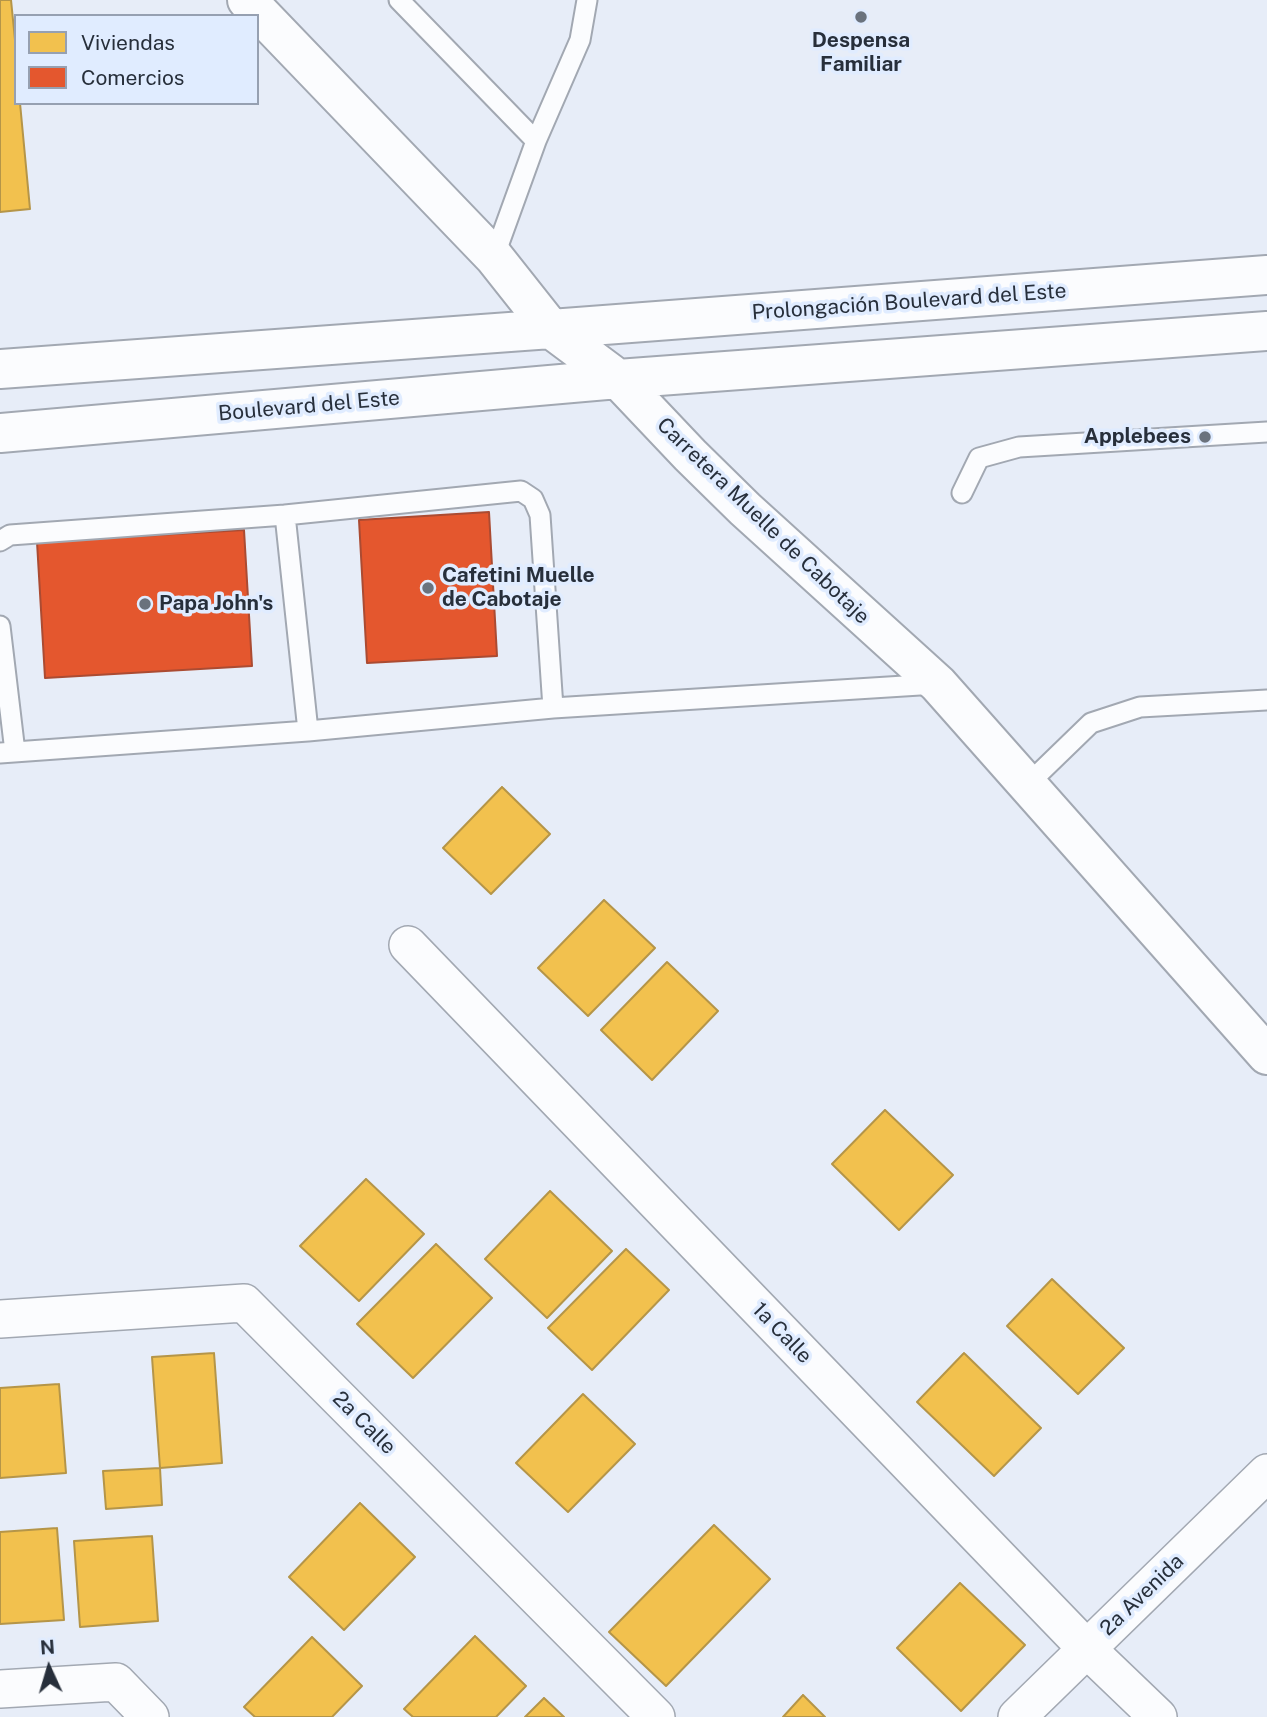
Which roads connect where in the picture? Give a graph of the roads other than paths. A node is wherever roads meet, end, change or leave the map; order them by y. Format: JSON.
{"nodes":[{"id":1,"x":247,"y":0,"type":"edge"},
{"id":2,"x":399,"y":0,"type":"edge"},
{"id":3,"x":587,"y":0,"type":"edge"},
{"id":4,"x":536,"y":141,"type":"junction"},
{"id":5,"x":494,"y":257,"type":"junction"},
{"id":6,"x":1267,"y":275,"type":"edge"},
{"id":7,"x":551,"y":329,"type":"junction"},
{"id":8,"x":1267,"y":331,"type":"edge"},
{"id":9,"x":0,"y":369,"type":"edge"},
{"id":10,"x":618,"y":379,"type":"junction"},
{"id":11,"x":1267,"y":432,"type":"edge"},
{"id":12,"x":0,"y":433,"type":"edge"},
{"id":13,"x":962,"y":493,"type":"dead end"},
{"id":14,"x":285,"y":515,"type":"junction"},
{"id":15,"x":0,"y":541,"type":"edge"},
{"id":16,"x":0,"y":626,"type":"edge"},
{"id":17,"x":937,"y":684,"type":"junction"},
{"id":18,"x":1267,"y":700,"type":"edge"},
{"id":19,"x":552,"y":708,"type":"junction"},
{"id":20,"x":308,"y":731,"type":"junction"},
{"id":21,"x":8,"y":753,"type":"edge"},
{"id":22,"x":1027,"y":785,"type":"junction"},
{"id":23,"x":408,"y":945,"type":"dead end"},
{"id":24,"x":1267,"y":1055,"type":"edge"},
{"id":25,"x":0,"y":1319,"type":"edge"},
{"id":26,"x":1267,"y":1473,"type":"edge"},
{"id":27,"x":1087,"y":1649,"type":"junction"},
{"id":28,"x":0,"y":1689,"type":"edge"},
{"id":29,"x":150,"y":1717,"type":"edge"},
{"id":30,"x":656,"y":1717,"type":"edge"},
{"id":31,"x":1017,"y":1717,"type":"edge"},
{"id":32,"x":1158,"y":1717,"type":"edge"}],
"edges":[{"from":1,"to":5,"type":"main road","name":"Carretera Muelle de Cabotaje"},
{"from":2,"to":4,"type":"lane"},
{"from":3,"to":4,"type":"lane"},
{"from":4,"to":5,"type":"lane"},
{"from":5,"to":7,"type":"main road","name":"Carretera Muelle de Cabotaje"},
{"from":6,"to":7,"type":"main road","name":"Prolongación Boulevard del Este"},
{"from":7,"to":9,"type":"main road"},
{"from":7,"to":10,"type":"main road","name":"Carretera Muelle de Cabotaje"},
{"from":8,"to":10,"type":"main road"},
{"from":10,"to":12,"type":"main road","name":"Boulevard del Este"},
{"from":10,"to":17,"type":"main road","name":"Carretera Muelle de Cabotaje"},
{"from":11,"to":13,"type":"lane"},
{"from":14,"to":15,"type":"lane"},
{"from":14,"to":19,"type":"lane"},
{"from":14,"to":20,"type":"lane"},
{"from":16,"to":21,"type":"lane"},
{"from":17,"to":19,"type":"lane"},
{"from":17,"to":22,"type":"main road","name":"Carretera Muelle de Cabotaje"},
{"from":18,"to":22,"type":"lane"},
{"from":19,"to":20,"type":"lane"},
{"from":20,"to":21,"type":"lane"},
{"from":22,"to":24,"type":"main road","name":"Carretera Muelle de Cabotaje"},
{"from":23,"to":27,"type":"street","name":"1a Calle"},
{"from":25,"to":30,"type":"street","name":"2a Calle"},
{"from":26,"to":27,"type":"street","name":"2a Avenida"},
{"from":27,"to":31,"type":"street","name":"2a Avenida"},
{"from":27,"to":32,"type":"street","name":"1a Calle"},
{"from":28,"to":29,"type":"street"}]}
